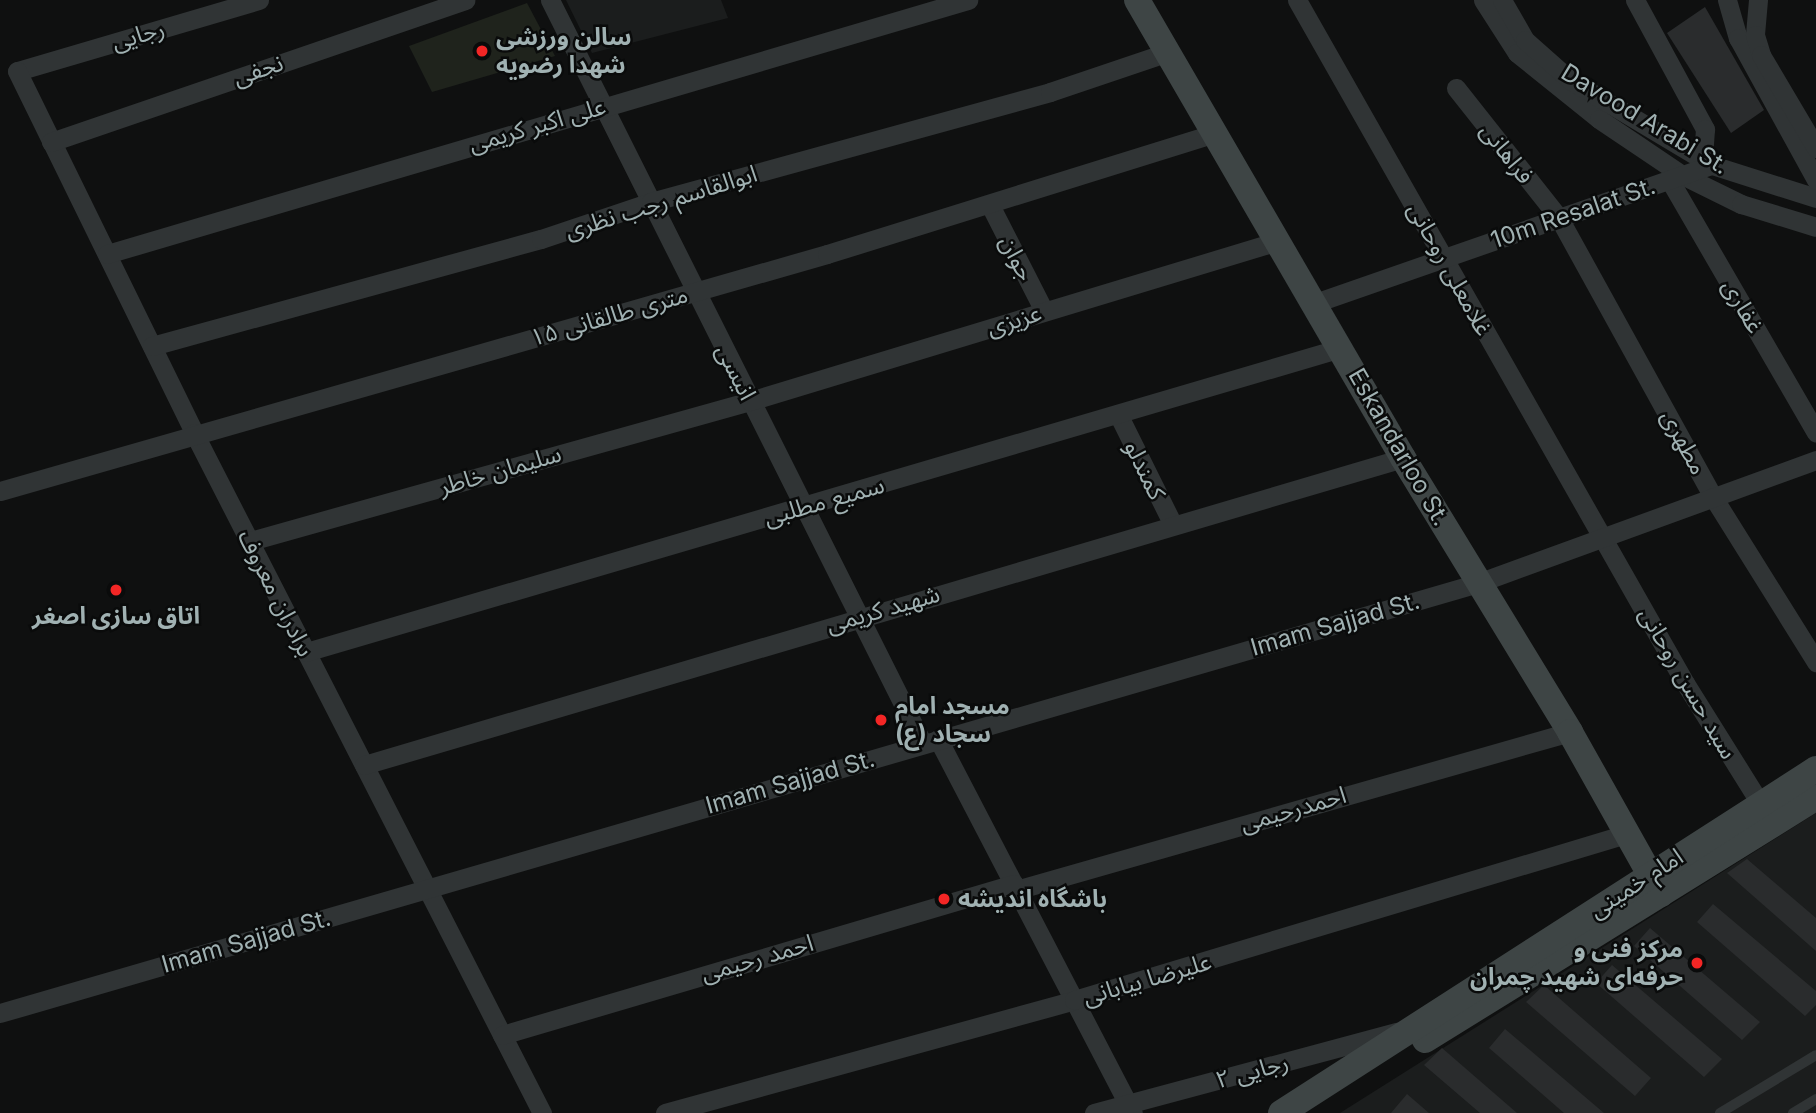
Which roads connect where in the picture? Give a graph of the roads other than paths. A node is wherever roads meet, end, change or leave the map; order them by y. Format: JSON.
{"nodes":[{"id":1,"x":260,"y":0,"type":"edge"},
{"id":2,"x":465,"y":0,"type":"edge"},
{"id":3,"x":550,"y":0,"type":"edge"},
{"id":4,"x":968,"y":0,"type":"edge"},
{"id":5,"x":1137,"y":0,"type":"edge"},
{"id":6,"x":1297,"y":0,"type":"edge"},
{"id":7,"x":1483,"y":0,"type":"edge"},
{"id":8,"x":1502,"y":0,"type":"edge"},
{"id":9,"x":1634,"y":0,"type":"edge"},
{"id":10,"x":1727,"y":0,"type":"edge"},
{"id":11,"x":1757,"y":3,"type":"edge"},
{"id":12,"x":1167,"y":52,"type":"junction"},
{"id":13,"x":17,"y":71,"type":"joint"},
{"id":14,"x":1456,"y":88,"type":"dead end"},
{"id":15,"x":603,"y":106,"type":"junction"},
{"id":16,"x":1215,"y":133,"type":"junction"},
{"id":17,"x":51,"y":142,"type":"junction"},
{"id":18,"x":1816,"y":148,"type":"edge"},
{"id":19,"x":1708,"y":162,"type":"junction"},
{"id":20,"x":1676,"y":177,"type":"junction"},
{"id":21,"x":1816,"y":180,"type":"edge"},
{"id":22,"x":1816,"y":198,"type":"edge"},
{"id":23,"x":651,"y":202,"type":"junction"},
{"id":24,"x":990,"y":205,"type":"junction"},
{"id":25,"x":1559,"y":218,"type":"junction"},
{"id":26,"x":1816,"y":227,"type":"edge"},
{"id":27,"x":1278,"y":241,"type":"junction"},
{"id":28,"x":107,"y":254,"type":"junction"},
{"id":29,"x":1445,"y":258,"type":"junction"},
{"id":30,"x":695,"y":292,"type":"junction"},
{"id":31,"x":1315,"y":303,"type":"junction"},
{"id":32,"x":1044,"y":311,"type":"junction"},
{"id":33,"x":152,"y":346,"type":"junction"},
{"id":34,"x":1341,"y":348,"type":"junction"},
{"id":35,"x":750,"y":401,"type":"junction"},
{"id":36,"x":1118,"y":414,"type":"junction"},
{"id":37,"x":194,"y":433,"type":"junction"},
{"id":38,"x":1816,"y":433,"type":"edge"},
{"id":39,"x":1404,"y":458,"type":"junction"},
{"id":40,"x":1816,"y":460,"type":"edge"},
{"id":41,"x":0,"y":491,"type":"edge"},
{"id":42,"x":1713,"y":497,"type":"junction"},
{"id":43,"x":803,"y":507,"type":"junction"},
{"id":44,"x":1173,"y":525,"type":"junction"},
{"id":45,"x":1605,"y":537,"type":"junction"},
{"id":46,"x":250,"y":541,"type":"junction"},
{"id":47,"x":1478,"y":583,"type":"junction"},
{"id":48,"x":858,"y":616,"type":"junction"},
{"id":49,"x":306,"y":652,"type":"junction"},
{"id":50,"x":1816,"y":662,"type":"edge"},
{"id":51,"x":1570,"y":732,"type":"junction"},
{"id":52,"x":930,"y":742,"type":"junction"},
{"id":53,"x":364,"y":765,"type":"junction"},
{"id":54,"x":1816,"y":769,"type":"edge"},
{"id":55,"x":1816,"y":798,"type":"edge"},
{"id":56,"x":1760,"y":804,"type":"junction"},
{"id":57,"x":1775,"y":826,"type":"junction"},
{"id":58,"x":1626,"y":834,"type":"junction"},
{"id":59,"x":1655,"y":884,"type":"junction"},
{"id":60,"x":1015,"y":887,"type":"junction"},
{"id":61,"x":426,"y":888,"type":"junction"},
{"id":62,"x":1074,"y":1000,"type":"junction"},
{"id":63,"x":0,"y":1013,"type":"edge"},
{"id":64,"x":1411,"y":1028,"type":"junction"},
{"id":65,"x":502,"y":1035,"type":"junction"},
{"id":66,"x":1816,"y":1055,"type":"edge"},
{"id":67,"x":1816,"y":1099,"type":"edge"},
{"id":68,"x":1130,"y":1108,"type":"edge"},
{"id":69,"x":542,"y":1113,"type":"edge"},
{"id":70,"x":665,"y":1113,"type":"edge"},
{"id":71,"x":1094,"y":1113,"type":"edge"},
{"id":72,"x":1281,"y":1113,"type":"edge"},
{"id":73,"x":1311,"y":1113,"type":"edge"},
{"id":74,"x":1720,"y":1113,"type":"edge"},
{"id":75,"x":1793,"y":1113,"type":"edge"}],
"edges":[{"from":1,"to":13,"type":"street","name":"رجایی"},
{"from":2,"to":17,"type":"street","name":"نجفی"},
{"from":3,"to":15,"type":"street","name":"انیسی"},
{"from":4,"to":15,"type":"street","name":"علی اکبر کریمی"},
{"from":5,"to":12,"type":"main road","name":"Eskandarloo St."},
{"from":6,"to":29,"type":"street","name":"غلامعلی روحانی"},
{"from":7,"to":20,"type":"street","name":"Davood Arabi St."},
{"from":8,"to":19,"type":"street","name":"Davood Arabi St."},
{"from":9,"to":19,"type":"street"},
{"from":10,"to":21,"type":"street"},
{"from":11,"to":18,"type":"street"},
{"from":12,"to":16,"type":"main road","name":"Eskandarloo St."},
{"from":12,"to":23,"type":"street","name":"ابوالقاسم رجب نظری"},
{"from":13,"to":17,"type":"street","name":"برادران معروف"},
{"from":14,"to":25,"type":"street","name":"فراهانی"},
{"from":15,"to":23,"type":"street","name":"انیسی"},
{"from":15,"to":28,"type":"street","name":"علی اکبر کریمی"},
{"from":16,"to":24,"type":"street","name":"۱۵ متری طالقانی"},
{"from":16,"to":27,"type":"main road","name":"Eskandarloo St."},
{"from":17,"to":28,"type":"street","name":"برادران معروف"},
{"from":19,"to":20,"type":"street","name":"10m Resalat St."},
{"from":19,"to":22,"type":"street","name":"Davood Arabi St."},
{"from":20,"to":25,"type":"street","name":"10m Resalat St."},
{"from":20,"to":26,"type":"street","name":"Davood Arabi St."},
{"from":20,"to":38,"type":"street","name":"غفاری"},
{"from":23,"to":30,"type":"street","name":"انیسی"},
{"from":23,"to":33,"type":"street","name":"ابوالقاسم رجب نظری"},
{"from":24,"to":30,"type":"street","name":"۱۵ متری طالقانی"},
{"from":24,"to":32,"type":"street","name":"جوان"},
{"from":25,"to":29,"type":"street","name":"10m Resalat St."},
{"from":25,"to":42,"type":"street","name":"مطهری"},
{"from":27,"to":31,"type":"main road","name":"Eskandarloo St."},
{"from":27,"to":32,"type":"street","name":"عزیزی"},
{"from":28,"to":33,"type":"street","name":"برادران معروف"},
{"from":29,"to":31,"type":"street","name":"10m Resalat St."},
{"from":29,"to":45,"type":"street","name":"غلامعلی روحانی"},
{"from":30,"to":35,"type":"street","name":"انیسی"},
{"from":30,"to":37,"type":"street","name":"۱۵ متری طالقانی"},
{"from":31,"to":34,"type":"main road","name":"Eskandarloo St."},
{"from":32,"to":35,"type":"street","name":"عزیزی"},
{"from":33,"to":37,"type":"street","name":"برادران معروف"},
{"from":34,"to":36,"type":"street","name":"سمیع مطلبی"},
{"from":34,"to":39,"type":"main road","name":"Eskandarloo St."},
{"from":35,"to":43,"type":"street","name":"انیسی"},
{"from":35,"to":46,"type":"street","name":"سلیمان خاطر"},
{"from":36,"to":43,"type":"street","name":"سمیع مطلبی"},
{"from":36,"to":44,"type":"street","name":"کمندلو"},
{"from":37,"to":41,"type":"street","name":"۱۵ متری طالقانی"},
{"from":37,"to":46,"type":"street","name":"برادران معروف"},
{"from":39,"to":44,"type":"street","name":"شهید کریمی"},
{"from":39,"to":47,"type":"main road","name":"Eskandarloo St."},
{"from":40,"to":42,"type":"street","name":"Imam Sajjad St."},
{"from":42,"to":45,"type":"street","name":"Imam Sajjad St."},
{"from":42,"to":50,"type":"street","name":"مطهری"},
{"from":43,"to":48,"type":"street","name":"انیسی"},
{"from":43,"to":49,"type":"street","name":"سمیع مطلبی"},
{"from":44,"to":48,"type":"street","name":"شهید کریمی"},
{"from":45,"to":47,"type":"street","name":"Imam Sajjad St."},
{"from":45,"to":56,"type":"street","name":"سید حسن روحانی"},
{"from":46,"to":49,"type":"street","name":"برادران معروف"},
{"from":47,"to":51,"type":"main road","name":"Eskandarloo St."},
{"from":47,"to":52,"type":"street","name":"Imam Sajjad St."},
{"from":48,"to":52,"type":"street","name":"انیسی"},
{"from":48,"to":53,"type":"street","name":"شهید کریمی"},
{"from":49,"to":53,"type":"street","name":"برادران معروف"},
{"from":51,"to":58,"type":"main road","name":"Eskandarloo St."},
{"from":51,"to":60,"type":"street","name":"احمدرحیمی"},
{"from":52,"to":60,"type":"street","name":"انیسی"},
{"from":52,"to":61,"type":"street","name":"Imam Sajjad St."},
{"from":53,"to":61,"type":"street","name":"برادران معروف"},
{"from":54,"to":56,"type":"main road","name":"امام خمینی"},
{"from":55,"to":57,"type":"main road","name":"امام خمینی"},
{"from":56,"to":57,"type":"street","name":"سید حسن روحانی"},
{"from":56,"to":59,"type":"main road","name":"امام خمینی"},
{"from":57,"to":59,"type":"main road","name":"امام خمینی"},
{"from":58,"to":59,"type":"main road","name":"Eskandarloo St."},
{"from":58,"to":62,"type":"street","name":"علیرضا بیابانی"},
{"from":59,"to":64,"type":"main road","name":"امام خمینی"},
{"from":59,"to":73,"type":"main road","name":"امام خمینی"},
{"from":60,"to":62,"type":"street","name":"انیسی"},
{"from":60,"to":65,"type":"street","name":"احمد رحیمی"},
{"from":61,"to":63,"type":"street","name":"Imam Sajjad St."},
{"from":61,"to":65,"type":"street","name":"برادران معروف"},
{"from":62,"to":68,"type":"street","name":"انیسی"},
{"from":62,"to":70,"type":"street","name":"علیرضا بیابانی"},
{"from":64,"to":68,"type":"street","name":"رجایی ۲"},
{"from":64,"to":72,"type":"main road","name":"امام خمینی"},
{"from":65,"to":69,"type":"street","name":"برادران معروف"},
{"from":66,"to":74,"type":"lane"},
{"from":67,"to":75,"type":"lane"},
{"from":68,"to":71,"type":"street","name":"رجایی ۲"}]}
